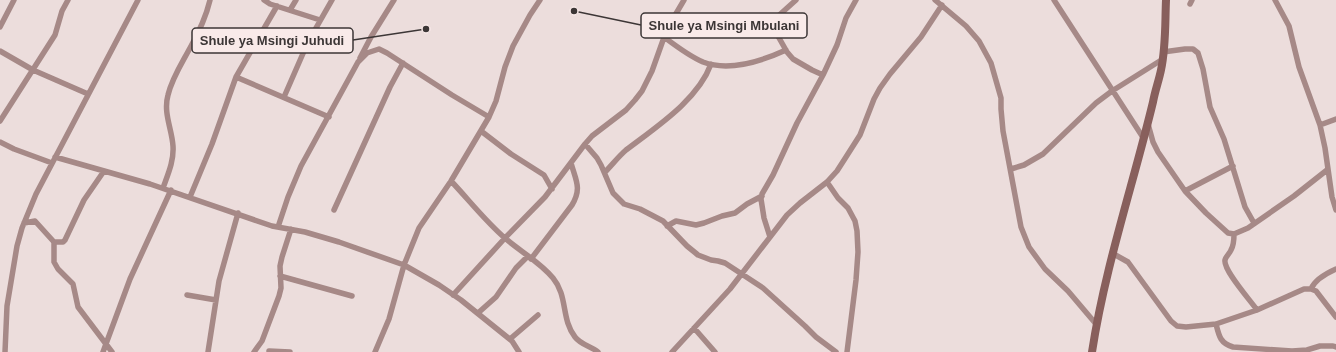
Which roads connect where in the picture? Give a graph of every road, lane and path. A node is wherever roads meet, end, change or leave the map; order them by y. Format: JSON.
{"nodes":[{"id":1,"x":14,"y":0,"type":"edge"},
{"id":2,"x":68,"y":0,"type":"edge"},
{"id":3,"x":138,"y":0,"type":"edge"},
{"id":4,"x":210,"y":0,"type":"edge"},
{"id":5,"x":264,"y":0,"type":"edge"},
{"id":6,"x":296,"y":0,"type":"edge"},
{"id":7,"x":332,"y":0,"type":"edge"},
{"id":8,"x":394,"y":0,"type":"edge"},
{"id":9,"x":540,"y":0,"type":"edge"},
{"id":10,"x":684,"y":0,"type":"edge"},
{"id":11,"x":796,"y":0,"type":"edge"},
{"id":12,"x":856,"y":0,"type":"edge"},
{"id":13,"x":935,"y":0,"type":"edge"},
{"id":14,"x":1054,"y":0,"type":"edge"},
{"id":15,"x":1166,"y":0,"type":"edge"},
{"id":16,"x":1276,"y":1,"type":"edge"},
{"id":17,"x":942,"y":5,"type":"junction"},
{"id":18,"x":277,"y":6,"type":"junction"},
{"id":19,"x":290,"y":10,"type":"junction"},
{"id":20,"x":320,"y":20,"type":"junction"},
{"id":21,"x":0,"y":27,"type":"edge"},
{"id":22,"x":664,"y":37,"type":"junction"},
{"id":23,"x":786,"y":50,"type":"junction"},
{"id":24,"x":0,"y":51,"type":"edge"},
{"id":25,"x":1163,"y":56,"type":"junction"},
{"id":26,"x":358,"y":62,"type":"junction"},
{"id":27,"x":402,"y":63,"type":"junction"},
{"id":28,"x":711,"y":64,"type":"junction"},
{"id":29,"x":33,"y":70,"type":"junction"},
{"id":30,"x":823,"y":75,"type":"junction"},
{"id":31,"x":236,"y":77,"type":"junction"},
{"id":32,"x":1112,"y":91,"type":"junction"},
{"id":33,"x":88,"y":94,"type":"junction"},
{"id":34,"x":284,"y":98,"type":"junction"},
{"id":35,"x":329,"y":117,"type":"junction"},
{"id":36,"x":489,"y":117,"type":"junction"},
{"id":37,"x":1336,"y":120,"type":"edge"},
{"id":38,"x":0,"y":121,"type":"edge"},
{"id":39,"x":1148,"y":123,"type":"junction"},
{"id":40,"x":1320,"y":125,"type":"junction"},
{"id":41,"x":481,"y":131,"type":"junction"},
{"id":42,"x":1144,"y":139,"type":"junction"},
{"id":43,"x":0,"y":142,"type":"edge"},
{"id":44,"x":584,"y":144,"type":"junction"},
{"id":45,"x":55,"y":157,"type":"junction"},
{"id":46,"x":52,"y":162,"type":"junction"},
{"id":47,"x":570,"y":164,"type":"junction"},
{"id":48,"x":1233,"y":166,"type":"junction"},
{"id":49,"x":1011,"y":169,"type":"junction"},
{"id":50,"x":1327,"y":170,"type":"junction"},
{"id":51,"x":104,"y":171,"type":"junction"},
{"id":52,"x":605,"y":172,"type":"junction"},
{"id":53,"x":452,"y":181,"type":"junction"},
{"id":54,"x":827,"y":182,"type":"junction"},
{"id":55,"x":163,"y":188,"type":"junction"},
{"id":56,"x":552,"y":189,"type":"junction"},
{"id":57,"x":171,"y":190,"type":"junction"},
{"id":58,"x":1186,"y":191,"type":"junction"},
{"id":59,"x":762,"y":196,"type":"junction"},
{"id":60,"x":190,"y":197,"type":"junction"},
{"id":61,"x":1336,"y":208,"type":"edge"},
{"id":62,"x":334,"y":210,"type":"dead end"},
{"id":63,"x":238,"y":213,"type":"junction"},
{"id":64,"x":24,"y":223,"type":"junction"},
{"id":65,"x":1254,"y":223,"type":"junction"},
{"id":66,"x":667,"y":226,"type":"junction"},
{"id":67,"x":278,"y":227,"type":"junction"},
{"id":68,"x":291,"y":229,"type":"junction"},
{"id":69,"x":1234,"y":234,"type":"junction"},
{"id":70,"x":770,"y":237,"type":"junction"},
{"id":71,"x":505,"y":238,"type":"junction"},
{"id":72,"x":54,"y":242,"type":"junction"},
{"id":73,"x":1112,"y":253,"type":"junction"},
{"id":74,"x":529,"y":258,"type":"junction"},
{"id":75,"x":404,"y":265,"type":"junction"},
{"id":76,"x":1336,"y":269,"type":"edge"},
{"id":77,"x":741,"y":274,"type":"junction"},
{"id":78,"x":280,"y":276,"type":"junction"},
{"id":79,"x":1312,"y":289,"type":"junction"},
{"id":80,"x":187,"y":295,"type":"dead end"},
{"id":81,"x":453,"y":295,"type":"junction"},
{"id":82,"x":352,"y":296,"type":"dead end"},
{"id":83,"x":216,"y":300,"type":"junction"},
{"id":84,"x":1257,"y":310,"type":"junction"},
{"id":85,"x":478,"y":313,"type":"junction"},
{"id":86,"x":538,"y":315,"type":"dead end"},
{"id":87,"x":1336,"y":317,"type":"edge"},
{"id":88,"x":1096,"y":324,"type":"junction"},
{"id":89,"x":1216,"y":324,"type":"junction"},
{"id":90,"x":694,"y":328,"type":"junction"},
{"id":91,"x":510,"y":339,"type":"junction"},
{"id":92,"x":262,"y":341,"type":"junction"},
{"id":93,"x":106,"y":343,"type":"junction"},
{"id":94,"x":1336,"y":347,"type":"edge"},
{"id":95,"x":4,"y":351,"type":"edge"},
{"id":96,"x":269,"y":351,"type":"edge"},
{"id":97,"x":376,"y":351,"type":"edge"},
{"id":98,"x":1295,"y":351,"type":"edge"},
{"id":99,"x":103,"y":352,"type":"edge"},
{"id":100,"x":112,"y":352,"type":"edge"},
{"id":101,"x":208,"y":352,"type":"edge"},
{"id":102,"x":254,"y":352,"type":"edge"},
{"id":103,"x":290,"y":352,"type":"edge"},
{"id":104,"x":519,"y":352,"type":"edge"},
{"id":105,"x":598,"y":352,"type":"edge"},
{"id":106,"x":672,"y":352,"type":"edge"},
{"id":107,"x":715,"y":352,"type":"edge"},
{"id":108,"x":836,"y":352,"type":"edge"},
{"id":109,"x":847,"y":352,"type":"edge"},
{"id":110,"x":1092,"y":352,"type":"edge"}],
"edges":[{"from":1,"to":21,"type":"street"},
{"from":2,"to":29,"type":"street"},
{"from":3,"to":33,"type":"street"},
{"from":4,"to":55,"type":"street"},
{"from":5,"to":18,"type":"street"},
{"from":6,"to":19,"type":"street"},
{"from":7,"to":20,"type":"street"},
{"from":8,"to":26,"type":"street"},
{"from":9,"to":36,"type":"street"},
{"from":10,"to":22,"type":"street"},
{"from":11,"to":23,"type":"street"},
{"from":12,"to":30,"type":"street"},
{"from":13,"to":17,"type":"street"},
{"from":14,"to":32,"type":"street"},
{"from":15,"to":25,"type":"street"},
{"from":16,"to":40,"type":"street"},
{"from":17,"to":49,"type":"street"},
{"from":17,"to":54,"type":"street"},
{"from":18,"to":19,"type":"street"},
{"from":18,"to":31,"type":"street"},
{"from":19,"to":20,"type":"street"},
{"from":20,"to":34,"type":"street"},
{"from":22,"to":28,"type":"street"},
{"from":22,"to":44,"type":"street"},
{"from":23,"to":28,"type":"street"},
{"from":23,"to":30,"type":"street"},
{"from":24,"to":29,"type":"street"},
{"from":25,"to":32,"type":"street"},
{"from":25,"to":39,"type":"street"},
{"from":25,"to":48,"type":"street"},
{"from":26,"to":27,"type":"street"},
{"from":26,"to":35,"type":"street"},
{"from":27,"to":36,"type":"street"},
{"from":27,"to":62,"type":"street"},
{"from":28,"to":52,"type":"street"},
{"from":29,"to":33,"type":"street"},
{"from":29,"to":38,"type":"street"},
{"from":30,"to":59,"type":"street"},
{"from":31,"to":34,"type":"street"},
{"from":31,"to":60,"type":"street"},
{"from":32,"to":42,"type":"street"},
{"from":32,"to":49,"type":"street"},
{"from":33,"to":45,"type":"street"},
{"from":34,"to":35,"type":"street"},
{"from":35,"to":67,"type":"street"},
{"from":36,"to":41,"type":"street"},
{"from":37,"to":40,"type":"street"},
{"from":39,"to":42,"type":"street"},
{"from":39,"to":58,"type":"street"},
{"from":40,"to":50,"type":"street"},
{"from":41,"to":53,"type":"street"},
{"from":41,"to":56,"type":"street"},
{"from":42,"to":73,"type":"street"},
{"from":43,"to":46,"type":"street"},
{"from":44,"to":47,"type":"street"},
{"from":44,"to":52,"type":"street"},
{"from":45,"to":46,"type":"street"},
{"from":45,"to":51,"type":"street"},
{"from":46,"to":64,"type":"street"},
{"from":47,"to":56,"type":"street"},
{"from":47,"to":74,"type":"street"},
{"from":48,"to":58,"type":"street"},
{"from":48,"to":65,"type":"street"},
{"from":49,"to":88,"type":"street"},
{"from":50,"to":61,"type":"street"},
{"from":50,"to":65,"type":"street"},
{"from":51,"to":55,"type":"street"},
{"from":51,"to":72,"type":"street"},
{"from":52,"to":66,"type":"street"},
{"from":53,"to":71,"type":"street"},
{"from":53,"to":75,"type":"street"},
{"from":54,"to":70,"type":"street"},
{"from":54,"to":109,"type":"street"},
{"from":55,"to":57,"type":"street"},
{"from":56,"to":71,"type":"street"},
{"from":57,"to":60,"type":"street"},
{"from":57,"to":93,"type":"street"},
{"from":58,"to":69,"type":"street"},
{"from":59,"to":66,"type":"street"},
{"from":59,"to":70,"type":"street"},
{"from":60,"to":63,"type":"street"},
{"from":63,"to":67,"type":"street"},
{"from":63,"to":83,"type":"street"},
{"from":64,"to":72,"type":"street"},
{"from":64,"to":95,"type":"street"},
{"from":65,"to":69,"type":"street"},
{"from":66,"to":77,"type":"street"},
{"from":67,"to":68,"type":"street"},
{"from":68,"to":75,"type":"street"},
{"from":68,"to":78,"type":"street"},
{"from":69,"to":84,"type":"street"},
{"from":70,"to":77,"type":"street"},
{"from":71,"to":74,"type":"street"},
{"from":71,"to":81,"type":"street"},
{"from":72,"to":93,"type":"street"},
{"from":73,"to":88,"type":"street"},
{"from":73,"to":89,"type":"street"},
{"from":74,"to":85,"type":"street"},
{"from":74,"to":105,"type":"street"},
{"from":75,"to":81,"type":"street"},
{"from":75,"to":97,"type":"street"},
{"from":76,"to":79,"type":"street"},
{"from":77,"to":90,"type":"street"},
{"from":77,"to":108,"type":"street"},
{"from":78,"to":82,"type":"street"},
{"from":78,"to":92,"type":"street"},
{"from":79,"to":84,"type":"street"},
{"from":79,"to":87,"type":"street"},
{"from":80,"to":83,"type":"street"},
{"from":81,"to":85,"type":"street"},
{"from":83,"to":101,"type":"street"},
{"from":84,"to":89,"type":"street"},
{"from":85,"to":91,"type":"street"},
{"from":86,"to":91,"type":"street"},
{"from":88,"to":110,"type":"street"},
{"from":89,"to":98,"type":"street"},
{"from":90,"to":106,"type":"street"},
{"from":90,"to":107,"type":"street"},
{"from":91,"to":104,"type":"street"},
{"from":92,"to":96,"type":"street"},
{"from":92,"to":102,"type":"street"},
{"from":93,"to":99,"type":"street"},
{"from":93,"to":100,"type":"street"},
{"from":94,"to":98,"type":"street"},
{"from":96,"to":103,"type":"street"}]}
